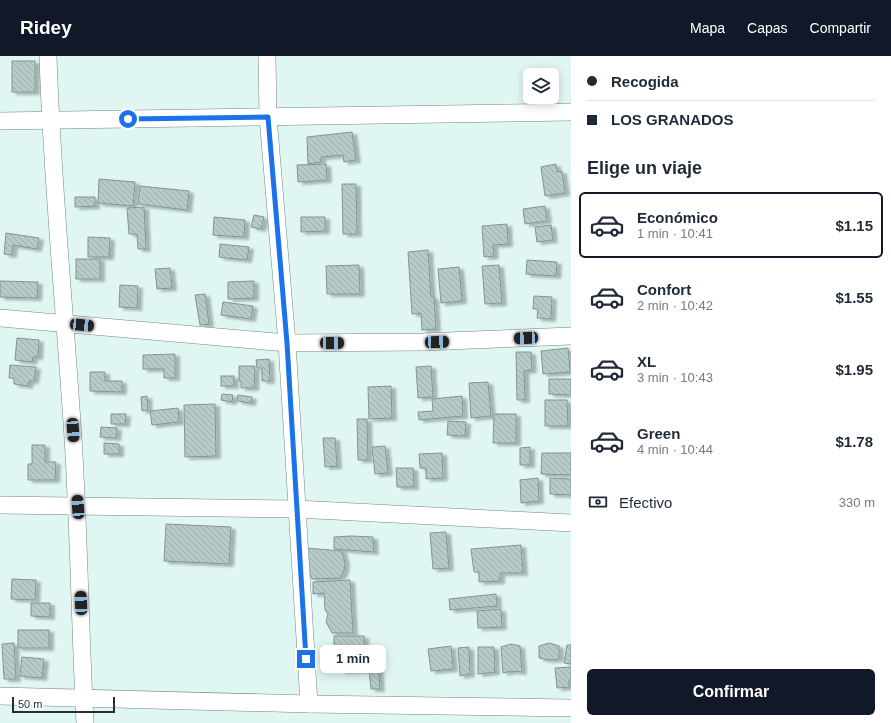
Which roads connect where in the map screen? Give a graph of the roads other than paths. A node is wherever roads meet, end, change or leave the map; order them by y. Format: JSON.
{"nodes":[{"id":1,"x":48,"y":56,"type":"edge"},
{"id":2,"x":267,"y":56,"type":"edge"},
{"id":3,"x":571,"y":112,"type":"edge"},
{"id":4,"x":268,"y":117,"type":"junction"},
{"id":5,"x":50,"y":120,"type":"junction"},
{"id":6,"x":0,"y":121,"type":"edge"},
{"id":7,"x":0,"y":318,"type":"edge"},
{"id":8,"x":66,"y":323,"type":"junction"},
{"id":9,"x":571,"y":336,"type":"edge"},
{"id":10,"x":287,"y":343,"type":"junction"},
{"id":11,"x":0,"y":505,"type":"edge"},
{"id":12,"x":78,"y":507,"type":"junction"},
{"id":13,"x":296,"y":510,"type":"junction"},
{"id":14,"x":571,"y":523,"type":"edge"},
{"id":15,"x":0,"y":696,"type":"edge"},
{"id":16,"x":84,"y":698,"type":"junction"},
{"id":17,"x":308,"y":704,"type":"junction"},
{"id":18,"x":571,"y":708,"type":"edge"},
{"id":19,"x":85,"y":723,"type":"edge"}],
"edges":[{"from":1,"to":5,"type":"street"},
{"from":2,"to":4,"type":"street"},
{"from":3,"to":4,"type":"street"},
{"from":4,"to":5,"type":"street"},
{"from":4,"to":10,"type":"street"},
{"from":5,"to":6,"type":"street"},
{"from":5,"to":8,"type":"street"},
{"from":7,"to":8,"type":"street"},
{"from":8,"to":10,"type":"street"},
{"from":8,"to":12,"type":"street"},
{"from":9,"to":10,"type":"street"},
{"from":10,"to":13,"type":"street"},
{"from":11,"to":12,"type":"street"},
{"from":12,"to":13,"type":"street"},
{"from":12,"to":16,"type":"street"},
{"from":13,"to":14,"type":"street"},
{"from":13,"to":17,"type":"street"},
{"from":15,"to":16,"type":"street"},
{"from":16,"to":17,"type":"street"},
{"from":16,"to":19,"type":"street"},
{"from":17,"to":18,"type":"street"}]}
